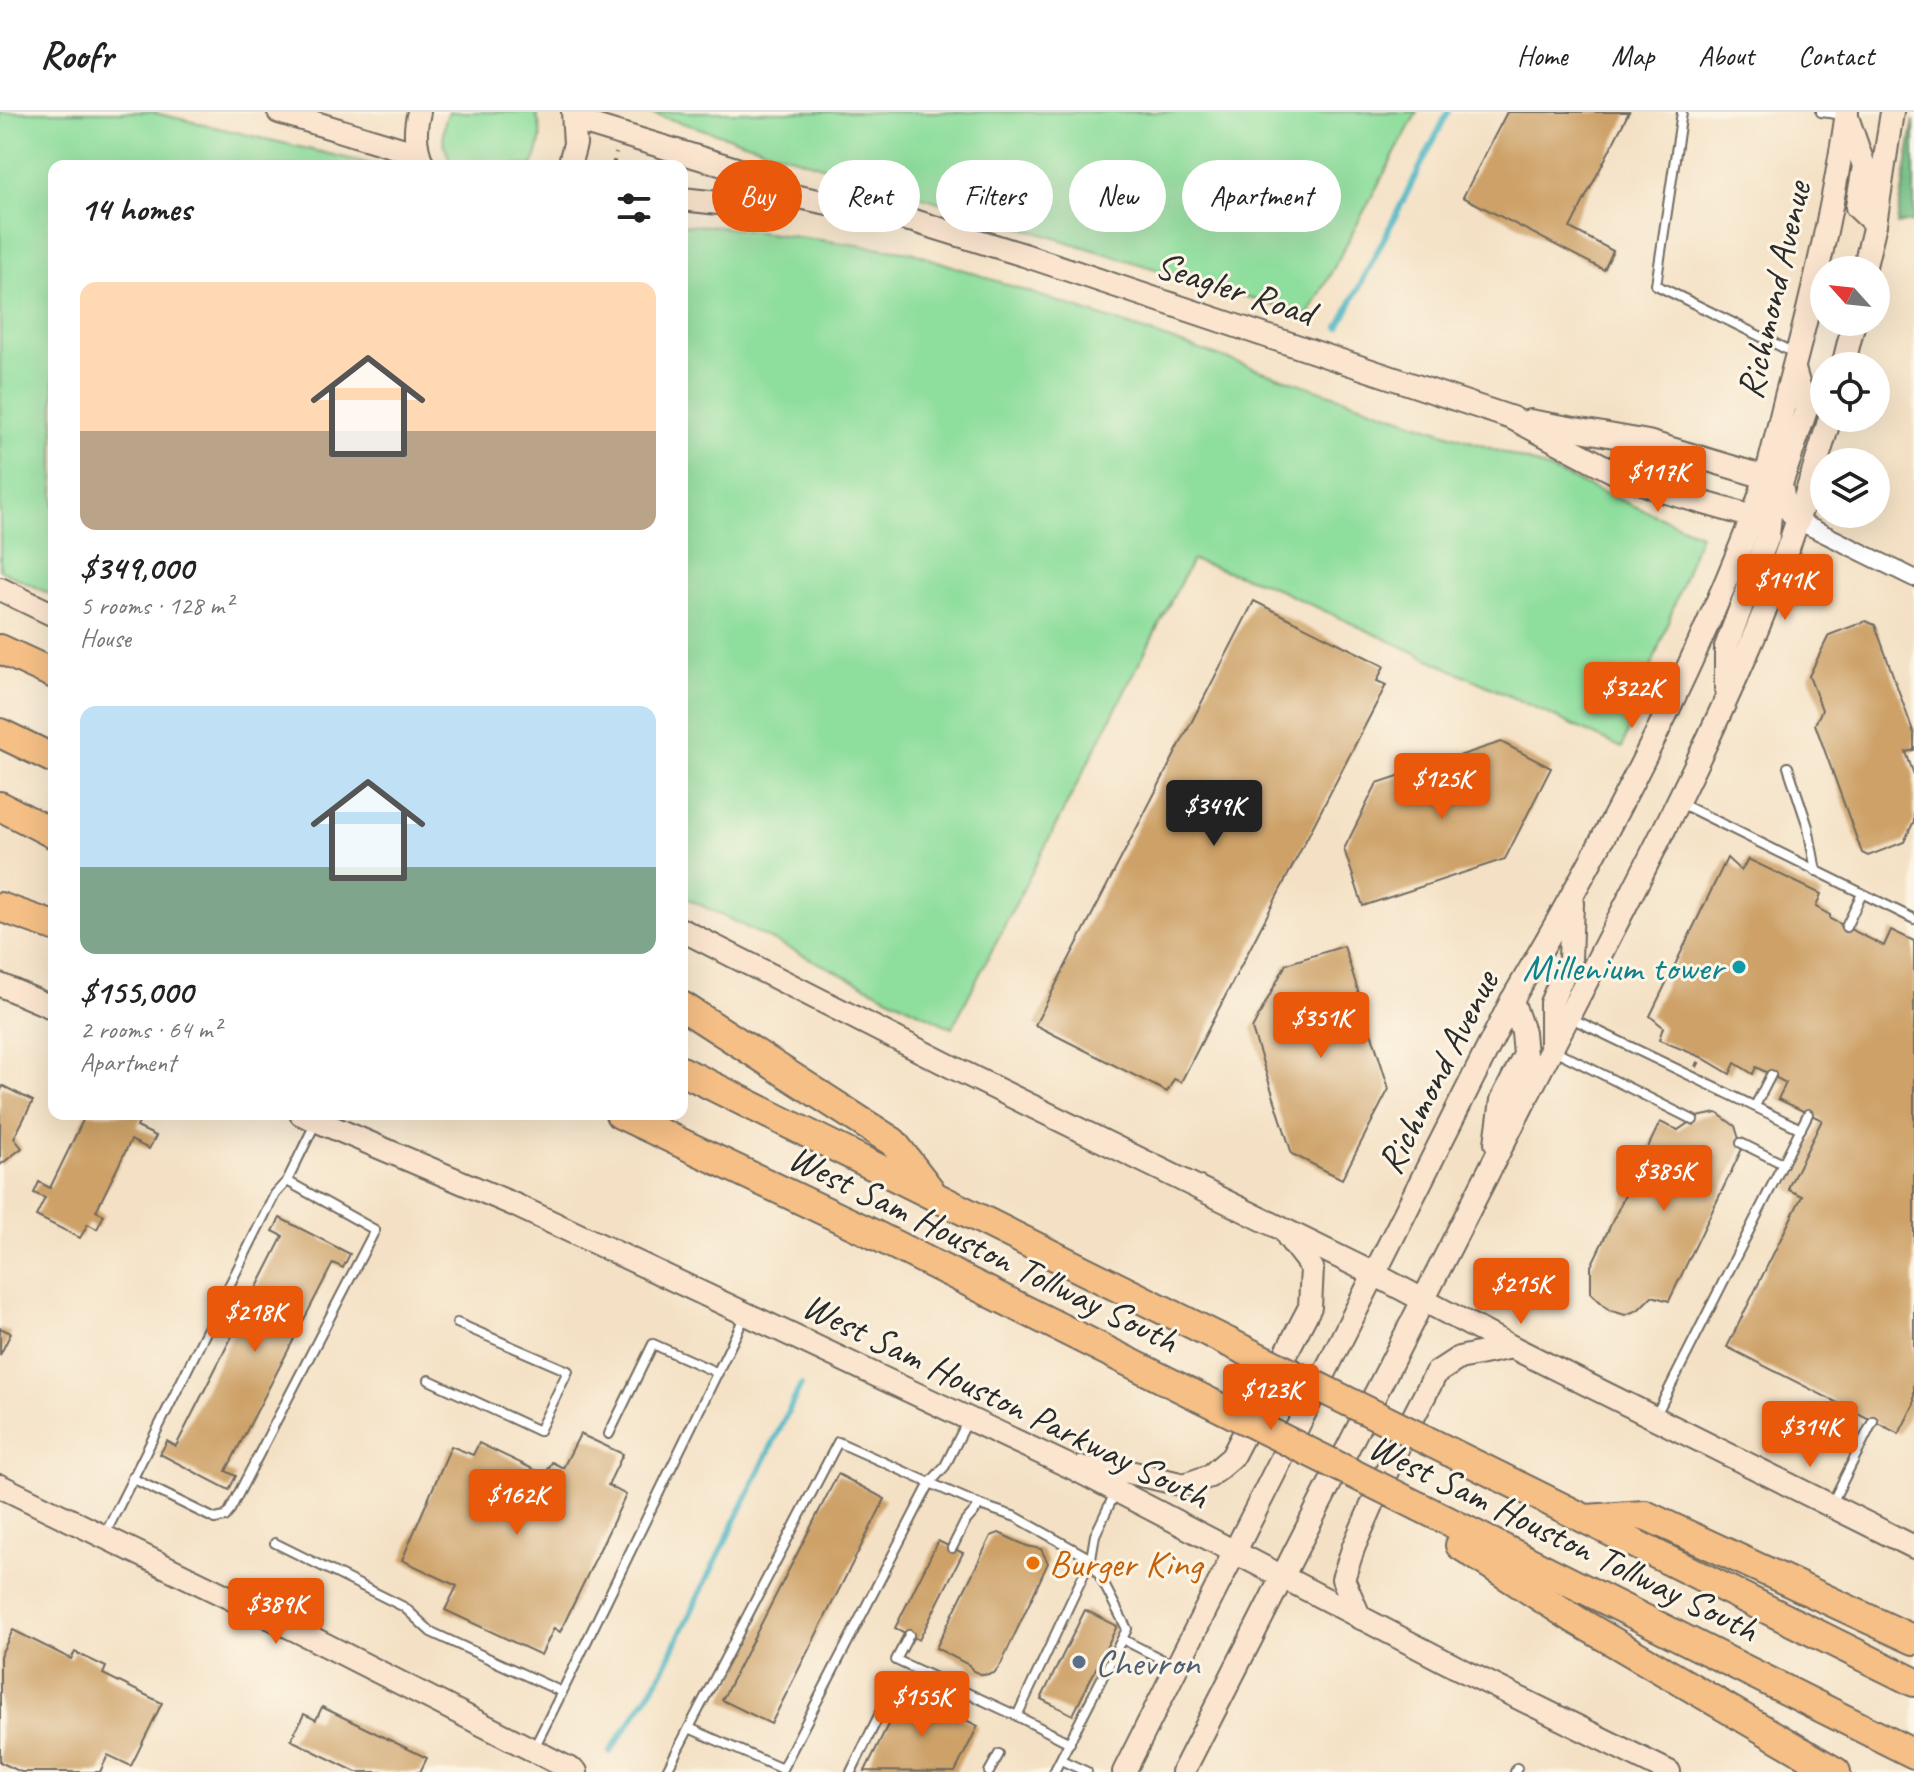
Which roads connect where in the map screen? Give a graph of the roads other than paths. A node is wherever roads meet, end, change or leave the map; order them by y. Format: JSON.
{"nodes":[{"id":1,"x":279,"y":112,"type":"edge"},
{"id":2,"x":419,"y":112,"type":"edge"},
{"id":3,"x":1682,"y":112,"type":"edge"},
{"id":4,"x":1821,"y":112,"type":"edge"},
{"id":5,"x":1892,"y":112,"type":"edge"},
{"id":6,"x":1847,"y":114,"type":"edge"},
{"id":7,"x":574,"y":116,"type":"edge"},
{"id":8,"x":421,"y":160,"type":"edge"},
{"id":9,"x":571,"y":160,"type":"edge"},
{"id":10,"x":712,"y":161,"type":"edge"},
{"id":11,"x":802,"y":198,"type":"edge"},
{"id":12,"x":688,"y":200,"type":"edge"},
{"id":13,"x":712,"y":202,"type":"edge"},
{"id":14,"x":1875,"y":224,"type":"junction"},
{"id":15,"x":1867,"y":256,"type":"edge"},
{"id":16,"x":1796,"y":361,"type":"junction"},
{"id":17,"x":1512,"y":418,"type":"junction"},
{"id":18,"x":1826,"y":432,"type":"edge"},
{"id":19,"x":1765,"y":477,"type":"junction"},
{"id":20,"x":1753,"y":517,"type":"junction"},
{"id":21,"x":1798,"y":521,"type":"junction"},
{"id":22,"x":1914,"y":578,"type":"edge"},
{"id":23,"x":0,"y":589,"type":"edge"},
{"id":24,"x":48,"y":612,"type":"edge"},
{"id":25,"x":0,"y":649,"type":"edge"},
{"id":26,"x":48,"y":671,"type":"edge"},
{"id":27,"x":1726,"y":698,"type":"junction"},
{"id":28,"x":0,"y":733,"type":"edge"},
{"id":29,"x":48,"y":756,"type":"edge"},
{"id":30,"x":1788,"y":767,"type":"dead end"},
{"id":31,"x":1677,"y":802,"type":"junction"},
{"id":32,"x":0,"y":806,"type":"edge"},
{"id":33,"x":48,"y":831,"type":"edge"},
{"id":34,"x":1816,"y":871,"type":"junction"},
{"id":35,"x":1862,"y":894,"type":"junction"},
{"id":36,"x":1572,"y":897,"type":"junction"},
{"id":37,"x":0,"y":907,"type":"edge"},
{"id":38,"x":1914,"y":919,"type":"edge"},
{"id":39,"x":48,"y":924,"type":"edge"},
{"id":40,"x":1846,"y":927,"type":"dead end"},
{"id":41,"x":688,"y":933,"type":"edge"},
{"id":42,"x":0,"y":985,"type":"edge"},
{"id":43,"x":1512,"y":1000,"type":"junction"},
{"id":44,"x":48,"y":1005,"type":"edge"},
{"id":45,"x":688,"y":1010,"type":"edge"},
{"id":46,"x":1568,"y":1017,"type":"junction"},
{"id":47,"x":1551,"y":1049,"type":"junction"},
{"id":48,"x":688,"y":1074,"type":"edge"},
{"id":49,"x":1771,"y":1075,"type":"dead end"},
{"id":50,"x":1755,"y":1106,"type":"junction"},
{"id":51,"x":1808,"y":1114,"type":"dead end"},
{"id":52,"x":308,"y":1120,"type":"edge"},
{"id":53,"x":316,"y":1120,"type":"edge"},
{"id":54,"x":633,"y":1120,"type":"edge"},
{"id":55,"x":1693,"y":1120,"type":"dead end"},
{"id":56,"x":1801,"y":1129,"type":"junction"},
{"id":57,"x":1741,"y":1143,"type":"dead end"},
{"id":58,"x":1494,"y":1160,"type":"junction"},
{"id":59,"x":1783,"y":1164,"type":"junction"},
{"id":60,"x":287,"y":1181,"type":"junction"},
{"id":61,"x":936,"y":1197,"type":"junction"},
{"id":62,"x":1285,"y":1232,"type":"junction"},
{"id":63,"x":1374,"y":1274,"type":"junction"},
{"id":64,"x":1422,"y":1299,"type":"junction"},
{"id":65,"x":746,"y":1313,"type":"junction"},
{"id":66,"x":457,"y":1323,"type":"dead end"},
{"id":67,"x":1512,"y":1347,"type":"junction"},
{"id":68,"x":718,"y":1373,"type":"junction"},
{"id":69,"x":429,"y":1380,"type":"dead end"},
{"id":70,"x":1654,"y":1418,"type":"junction"},
{"id":71,"x":968,"y":1420,"type":"junction"},
{"id":72,"x":1873,"y":1421,"type":"dead end"},
{"id":73,"x":609,"y":1434,"type":"dead end"},
{"id":74,"x":1071,"y":1467,"type":"junction"},
{"id":75,"x":132,"y":1478,"type":"junction"},
{"id":76,"x":930,"y":1483,"type":"junction"},
{"id":77,"x":0,"y":1486,"type":"edge"},
{"id":78,"x":1116,"y":1491,"type":"junction"},
{"id":79,"x":980,"y":1505,"type":"junction"},
{"id":80,"x":1830,"y":1505,"type":"junction"},
{"id":81,"x":1418,"y":1512,"type":"junction"},
{"id":82,"x":1585,"y":1519,"type":"junction"},
{"id":83,"x":103,"y":1536,"type":"junction"},
{"id":84,"x":275,"y":1543,"type":"dead end"},
{"id":85,"x":1914,"y":1547,"type":"edge"},
{"id":86,"x":952,"y":1548,"type":"dead end"},
{"id":87,"x":1232,"y":1552,"type":"junction"},
{"id":88,"x":1091,"y":1559,"type":"junction"},
{"id":89,"x":1283,"y":1578,"type":"junction"},
{"id":90,"x":1360,"y":1618,"type":"junction"},
{"id":91,"x":909,"y":1635,"type":"dead end"},
{"id":92,"x":1122,"y":1639,"type":"junction"},
{"id":93,"x":1914,"y":1640,"type":"edge"},
{"id":94,"x":1175,"y":1666,"type":"junction"},
{"id":95,"x":1914,"y":1682,"type":"edge"},
{"id":96,"x":562,"y":1692,"type":"junction"},
{"id":97,"x":890,"y":1693,"type":"dead end"},
{"id":98,"x":1017,"y":1716,"type":"junction"},
{"id":99,"x":689,"y":1728,"type":"junction"},
{"id":100,"x":1070,"y":1743,"type":"junction"},
{"id":101,"x":533,"y":1750,"type":"junction"},
{"id":102,"x":999,"y":1754,"type":"dead end"},
{"id":103,"x":1914,"y":1754,"type":"edge"},
{"id":104,"x":1061,"y":1760,"type":"junction"},
{"id":105,"x":573,"y":1770,"type":"edge"},
{"id":106,"x":666,"y":1772,"type":"edge"},
{"id":107,"x":851,"y":1772,"type":"edge"},
{"id":108,"x":989,"y":1772,"type":"edge"},
{"id":109,"x":1054,"y":1772,"type":"edge"},
{"id":110,"x":1087,"y":1772,"type":"edge"},
{"id":111,"x":1124,"y":1772,"type":"edge"},
{"id":112,"x":1183,"y":1772,"type":"edge"},
{"id":113,"x":1669,"y":1772,"type":"edge"},
{"id":114,"x":1836,"y":1772,"type":"edge"}],
"edges":[{"from":1,"to":8,"type":"main road"},
{"from":2,"to":8,"type":"main road"},
{"from":3,"to":16,"type":"lane"},
{"from":4,"to":6,"type":"lane"},
{"from":5,"to":14,"type":"main road"},
{"from":6,"to":14,"type":"main road"},
{"from":6,"to":16,"type":"main road","name":"Richmond Avenue"},
{"from":7,"to":9,"type":"main road"},
{"from":7,"to":10,"type":"main road","name":"Seagler Road"},
{"from":11,"to":17,"type":"main road","name":"Seagler Road"},
{"from":12,"to":13,"type":"main road","name":"Seagler Road"},
{"from":14,"to":15,"type":"main road"},
{"from":16,"to":19,"type":"main road","name":"Richmond Avenue"},
{"from":16,"to":21,"type":"main road"},
{"from":17,"to":19,"type":"main road","name":"Seagler Road"},
{"from":17,"to":20,"type":"main road","name":"Seagler Road"},
{"from":18,"to":21,"type":"main road"},
{"from":19,"to":20,"type":"main road","name":"Richmond Avenue"},
{"from":19,"to":27,"type":"main road"},
{"from":20,"to":36,"type":"main road","name":"Richmond Avenue"},
{"from":21,"to":22,"type":"street"},
{"from":21,"to":27,"type":"main road"},
{"from":23,"to":24,"type":"main road"},
{"from":25,"to":26,"type":"highway"},
{"from":27,"to":31,"type":"main road"},
{"from":28,"to":29,"type":"highway"},
{"from":30,"to":34,"type":"lane"},
{"from":31,"to":34,"type":"lane"},
{"from":31,"to":46,"type":"main road"},
{"from":32,"to":33,"type":"highway"},
{"from":34,"to":35,"type":"lane"},
{"from":35,"to":38,"type":"lane"},
{"from":35,"to":40,"type":"lane"},
{"from":36,"to":43,"type":"main road","name":"Richmond Avenue"},
{"from":36,"to":47,"type":"main road"},
{"from":37,"to":39,"type":"highway"},
{"from":41,"to":62,"type":"main road"},
{"from":42,"to":44,"type":"main road"},
{"from":43,"to":58,"type":"main road"},
{"from":43,"to":63,"type":"main road","name":"Richmond Avenue"},
{"from":45,"to":61,"type":"highway"},
{"from":46,"to":47,"type":"main road"},
{"from":46,"to":50,"type":"lane"},
{"from":47,"to":55,"type":"lane"},
{"from":47,"to":58,"type":"main road"},
{"from":48,"to":61,"type":"highway","name":"West Sam Houston Tollway South"},
{"from":49,"to":50,"type":"lane"},
{"from":50,"to":56,"type":"lane"},
{"from":51,"to":56,"type":"lane"},
{"from":52,"to":60,"type":"lane"},
{"from":53,"to":65,"type":"main road","name":"West Sam Houston Parkway South"},
{"from":54,"to":81,"type":"highway","name":"West Sam Houston Tollway South","bridge":true},
{"from":56,"to":59,"type":"lane"},
{"from":57,"to":59,"type":"lane"},
{"from":58,"to":64,"type":"main road"},
{"from":59,"to":70,"type":"lane"},
{"from":60,"to":75,"type":"lane"},
{"from":60,"to":75,"type":"lane"},
{"from":61,"to":82,"type":"highway","name":"West Sam Houston Tollway South","bridge":true},
{"from":62,"to":63,"type":"main road"},
{"from":62,"to":74,"type":"main road"},
{"from":63,"to":64,"type":"main road"},
{"from":63,"to":87,"type":"main road","name":"Richmond Avenue"},
{"from":64,"to":67,"type":"main road"},
{"from":64,"to":89,"type":"main road"},
{"from":65,"to":68,"type":"lane"},
{"from":65,"to":71,"type":"main road","name":"West Sam Houston Parkway South"},
{"from":66,"to":69,"type":"lane"},
{"from":67,"to":70,"type":"main road"},
{"from":67,"to":90,"type":"main road"},
{"from":68,"to":73,"type":"lane"},
{"from":68,"to":96,"type":"lane"},
{"from":70,"to":80,"type":"main road"},
{"from":71,"to":74,"type":"main road","name":"West Sam Houston Parkway South"},
{"from":71,"to":76,"type":"lane"},
{"from":72,"to":80,"type":"lane"},
{"from":74,"to":78,"type":"main road","name":"West Sam Houston Parkway South"},
{"from":75,"to":83,"type":"lane"},
{"from":76,"to":79,"type":"lane"},
{"from":76,"to":99,"type":"lane"},
{"from":76,"to":99,"type":"lane"},
{"from":77,"to":83,"type":"main road"},
{"from":78,"to":87,"type":"main road","name":"West Sam Houston Parkway South"},
{"from":78,"to":88,"type":"lane"},
{"from":79,"to":86,"type":"lane"},
{"from":79,"to":88,"type":"lane"},
{"from":80,"to":85,"type":"main road"},
{"from":81,"to":103,"type":"highway","name":"West Sam Houston Tollway South"},
{"from":81,"to":114,"type":"highway"},
{"from":82,"to":93,"type":"highway"},
{"from":82,"to":95,"type":"highway","name":"West Sam Houston Tollway South"},
{"from":83,"to":101,"type":"main road"},
{"from":84,"to":96,"type":"lane"},
{"from":87,"to":89,"type":"main road","name":"West Sam Houston Parkway South"},
{"from":87,"to":94,"type":"main road","name":"Richmond Avenue"},
{"from":88,"to":92,"type":"lane"},
{"from":88,"to":98,"type":"lane"},
{"from":89,"to":90,"type":"main road","name":"West Sam Houston Parkway South"},
{"from":89,"to":112,"type":"main road"},
{"from":90,"to":113,"type":"main road","name":"West Sam Houston Parkway South"},
{"from":91,"to":98,"type":"lane"},
{"from":92,"to":94,"type":"lane"},
{"from":92,"to":100,"type":"lane"},
{"from":94,"to":111,"type":"main road","name":"Richmond Avenue"},
{"from":96,"to":101,"type":"lane"},
{"from":97,"to":107,"type":"lane"},
{"from":98,"to":100,"type":"lane"},
{"from":99,"to":106,"type":"lane"},
{"from":100,"to":104,"type":"lane"},
{"from":101,"to":105,"type":"main road"},
{"from":102,"to":108,"type":"lane"},
{"from":104,"to":109,"type":"lane"},
{"from":104,"to":110,"type":"lane"}]}
